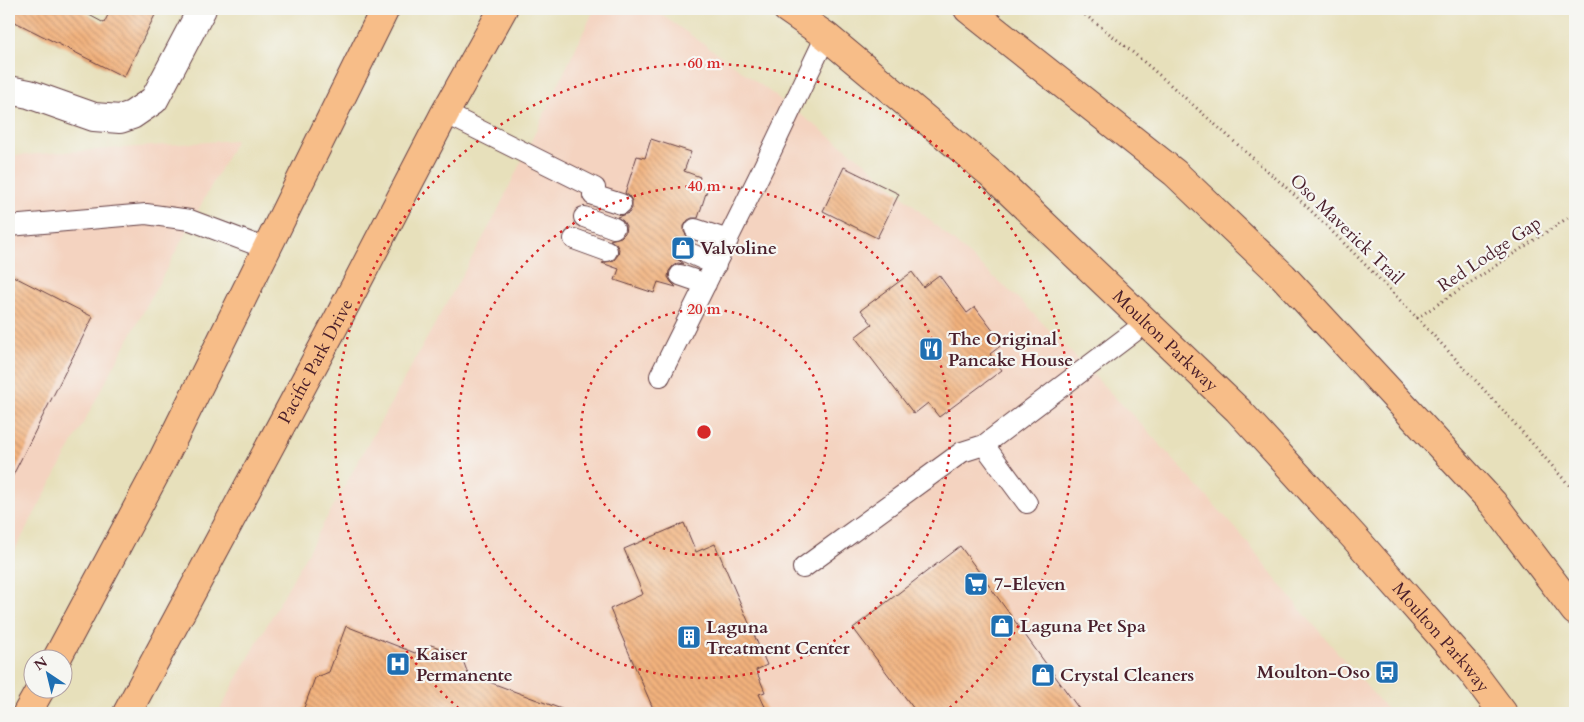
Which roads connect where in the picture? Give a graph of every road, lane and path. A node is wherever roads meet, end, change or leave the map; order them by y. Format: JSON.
{"nodes":[{"id":1,"x":202,"y":9,"type":"edge"},
{"id":2,"x":385,"y":9,"type":"edge"},
{"id":3,"x":503,"y":9,"type":"edge"},
{"id":4,"x":787,"y":9,"type":"edge"},
{"id":5,"x":968,"y":9,"type":"edge"},
{"id":6,"x":1077,"y":9,"type":"edge"},
{"id":7,"x":826,"y":36,"type":"junction"},
{"id":8,"x":9,"y":90,"type":"edge"},
{"id":9,"x":445,"y":114,"type":"junction"},
{"id":10,"x":621,"y":204,"type":"dead end"},
{"id":11,"x":1575,"y":212,"type":"edge"},
{"id":12,"x":584,"y":217,"type":"dead end"},
{"id":13,"x":9,"y":226,"type":"edge"},
{"id":14,"x":614,"y":228,"type":"dead end"},
{"id":15,"x":695,"y":229,"type":"dead end"},
{"id":16,"x":574,"y":239,"type":"dead end"},
{"id":17,"x":728,"y":240,"type":"junction"},
{"id":18,"x":267,"y":249,"type":"junction"},
{"id":19,"x":607,"y":250,"type":"dead end"},
{"id":20,"x":688,"y":252,"type":"dead end"},
{"id":21,"x":716,"y":265,"type":"junction"},
{"id":22,"x":680,"y":275,"type":"dead end"},
{"id":23,"x":706,"y":284,"type":"junction"},
{"id":24,"x":1417,"y":318,"type":"junction"},
{"id":25,"x":1147,"y":322,"type":"junction"},
{"id":26,"x":660,"y":376,"type":"dead end"},
{"id":27,"x":984,"y":445,"type":"junction"},
{"id":28,"x":1575,"y":492,"type":"edge"},
{"id":29,"x":1027,"y":503,"type":"dead end"},
{"id":30,"x":803,"y":568,"type":"dead end"},
{"id":31,"x":1575,"y":611,"type":"edge"},
{"id":32,"x":61,"y":650,"type":"edge"},
{"id":33,"x":34,"y":700,"type":"edge"},
{"id":34,"x":27,"y":713,"type":"edge"},
{"id":35,"x":127,"y":713,"type":"edge"},
{"id":36,"x":1503,"y":713,"type":"edge"}],
"edges":[{"from":1,"to":8,"type":"street"},
{"from":2,"to":18,"type":"main road"},
{"from":3,"to":9,"type":"main road","name":"Pacific Park Drive"},
{"from":4,"to":7,"type":"main road","name":"Moulton Parkway"},
{"from":5,"to":31,"type":"main road"},
{"from":6,"to":24,"type":"path","name":"Oso Maverick Trail"},
{"from":7,"to":17,"type":"lane"},
{"from":7,"to":25,"type":"main road","name":"Moulton Parkway"},
{"from":9,"to":10,"type":"lane"},
{"from":9,"to":35,"type":"main road","name":"Pacific Park Drive"},
{"from":11,"to":24,"type":"path","name":"Red Lodge Gap"},
{"from":12,"to":14,"type":"lane"},
{"from":13,"to":18,"type":"lane"},
{"from":15,"to":17,"type":"lane"},
{"from":16,"to":19,"type":"lane"},
{"from":17,"to":21,"type":"lane"},
{"from":18,"to":32,"type":"main road"},
{"from":20,"to":21,"type":"lane"},
{"from":21,"to":23,"type":"lane"},
{"from":22,"to":23,"type":"lane"},
{"from":23,"to":26,"type":"lane"},
{"from":24,"to":28,"type":"path","name":"Oso Maverick Trail"},
{"from":25,"to":27,"type":"lane"},
{"from":25,"to":36,"type":"main road","name":"Moulton Parkway"},
{"from":27,"to":29,"type":"lane"},
{"from":27,"to":30,"type":"lane"},
{"from":33,"to":34,"type":"main road"}]}
